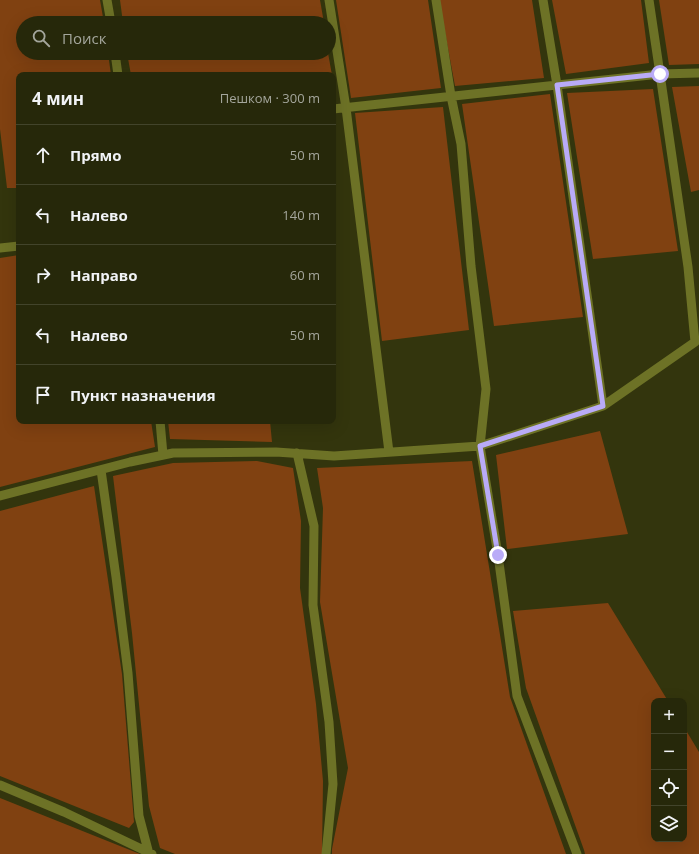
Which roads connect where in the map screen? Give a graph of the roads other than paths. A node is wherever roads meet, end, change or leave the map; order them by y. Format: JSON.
{"nodes":[{"id":1,"x":107,"y":0,"type":"edge"},
{"id":2,"x":329,"y":0,"type":"edge"},
{"id":3,"x":436,"y":0,"type":"edge"},
{"id":4,"x":543,"y":0,"type":"edge"},
{"id":5,"x":649,"y":0,"type":"edge"},
{"id":6,"x":110,"y":16,"type":"edge"},
{"id":7,"x":332,"y":16,"type":"edge"},
{"id":8,"x":336,"y":44,"type":"edge"},
{"id":9,"x":116,"y":60,"type":"edge"},
{"id":10,"x":118,"y":72,"type":"edge"},
{"id":11,"x":660,"y":74,"type":"junction"},
{"id":12,"x":699,"y":74,"type":"edge"},
{"id":13,"x":557,"y":85,"type":"junction"},
{"id":14,"x":451,"y":96,"type":"junction"},
{"id":15,"x":346,"y":108,"type":"junction"},
{"id":16,"x":336,"y":109,"type":"edge"},
{"id":17,"x":16,"y":246,"type":"edge"},
{"id":18,"x":0,"y":248,"type":"edge"},
{"id":19,"x":603,"y":406,"type":"junction"},
{"id":20,"x":160,"y":424,"type":"edge"},
{"id":21,"x":480,"y":446,"type":"junction"},
{"id":22,"x":389,"y":452,"type":"junction"},
{"id":23,"x":297,"y":453,"type":"junction"},
{"id":24,"x":163,"y":455,"type":"junction"},
{"id":25,"x":101,"y":470,"type":"junction"},
{"id":26,"x":0,"y":496,"type":"edge"},
{"id":27,"x":0,"y":786,"type":"edge"},
{"id":28,"x":150,"y":854,"type":"edge"},
{"id":29,"x":326,"y":854,"type":"edge"},
{"id":30,"x":578,"y":854,"type":"edge"}],
"edges":[{"from":1,"to":6,"type":"lane"},
{"from":2,"to":7,"type":"lane"},
{"from":3,"to":14,"type":"lane"},
{"from":4,"to":13,"type":"lane"},
{"from":5,"to":11,"type":"lane"},
{"from":8,"to":15,"type":"lane"},
{"from":9,"to":10,"type":"lane"},
{"from":11,"to":12,"type":"lane"},
{"from":11,"to":13,"type":"lane"},
{"from":11,"to":19,"type":"lane"},
{"from":13,"to":14,"type":"lane"},
{"from":13,"to":19,"type":"lane"},
{"from":14,"to":15,"type":"lane"},
{"from":14,"to":21,"type":"lane"},
{"from":15,"to":16,"type":"lane"},
{"from":15,"to":22,"type":"lane"},
{"from":17,"to":18,"type":"lane"},
{"from":19,"to":21,"type":"lane"},
{"from":20,"to":24,"type":"lane"},
{"from":21,"to":22,"type":"lane"},
{"from":21,"to":30,"type":"lane"},
{"from":22,"to":23,"type":"lane"},
{"from":23,"to":24,"type":"lane"},
{"from":23,"to":29,"type":"lane"},
{"from":24,"to":25,"type":"lane"},
{"from":25,"to":26,"type":"lane"},
{"from":25,"to":28,"type":"lane"},
{"from":27,"to":28,"type":"lane"}]}
